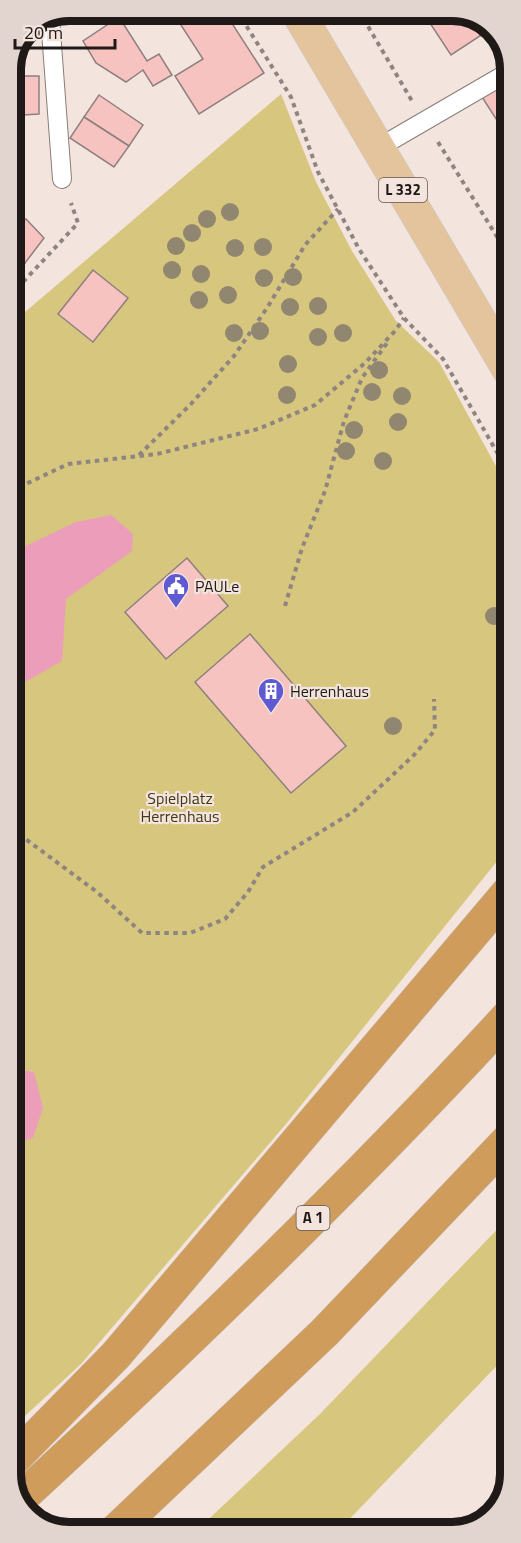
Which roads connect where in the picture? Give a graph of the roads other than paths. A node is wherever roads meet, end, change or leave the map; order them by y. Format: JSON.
{"nodes":[{"id":1,"x":303,"y":21,"type":"edge"},
{"id":2,"x":51,"y":25,"type":"edge"},
{"id":3,"x":500,"y":77,"type":"edge"},
{"id":4,"x":378,"y":148,"type":"junction"},
{"id":5,"x":62,"y":179,"type":"road end"},
{"id":6,"x":500,"y":355,"type":"edge"},
{"id":7,"x":500,"y":902,"type":"edge"},
{"id":8,"x":500,"y":1025,"type":"edge"},
{"id":9,"x":500,"y":1148,"type":"edge"},
{"id":10,"x":21,"y":1452,"type":"edge"},
{"id":11,"x":26,"y":1494,"type":"edge"},
{"id":12,"x":125,"y":1522,"type":"edge"}],
"edges":[{"from":1,"to":4,"type":"main road","number":"L 332"},
{"from":2,"to":5,"type":"lane"},
{"from":3,"to":4,"type":"lane"},
{"from":4,"to":6,"type":"main road","number":"L 332"},
{"from":7,"to":10,"type":"highway"},
{"from":8,"to":11,"type":"highway","number":"A 1"},
{"from":9,"to":12,"type":"highway"}]}
